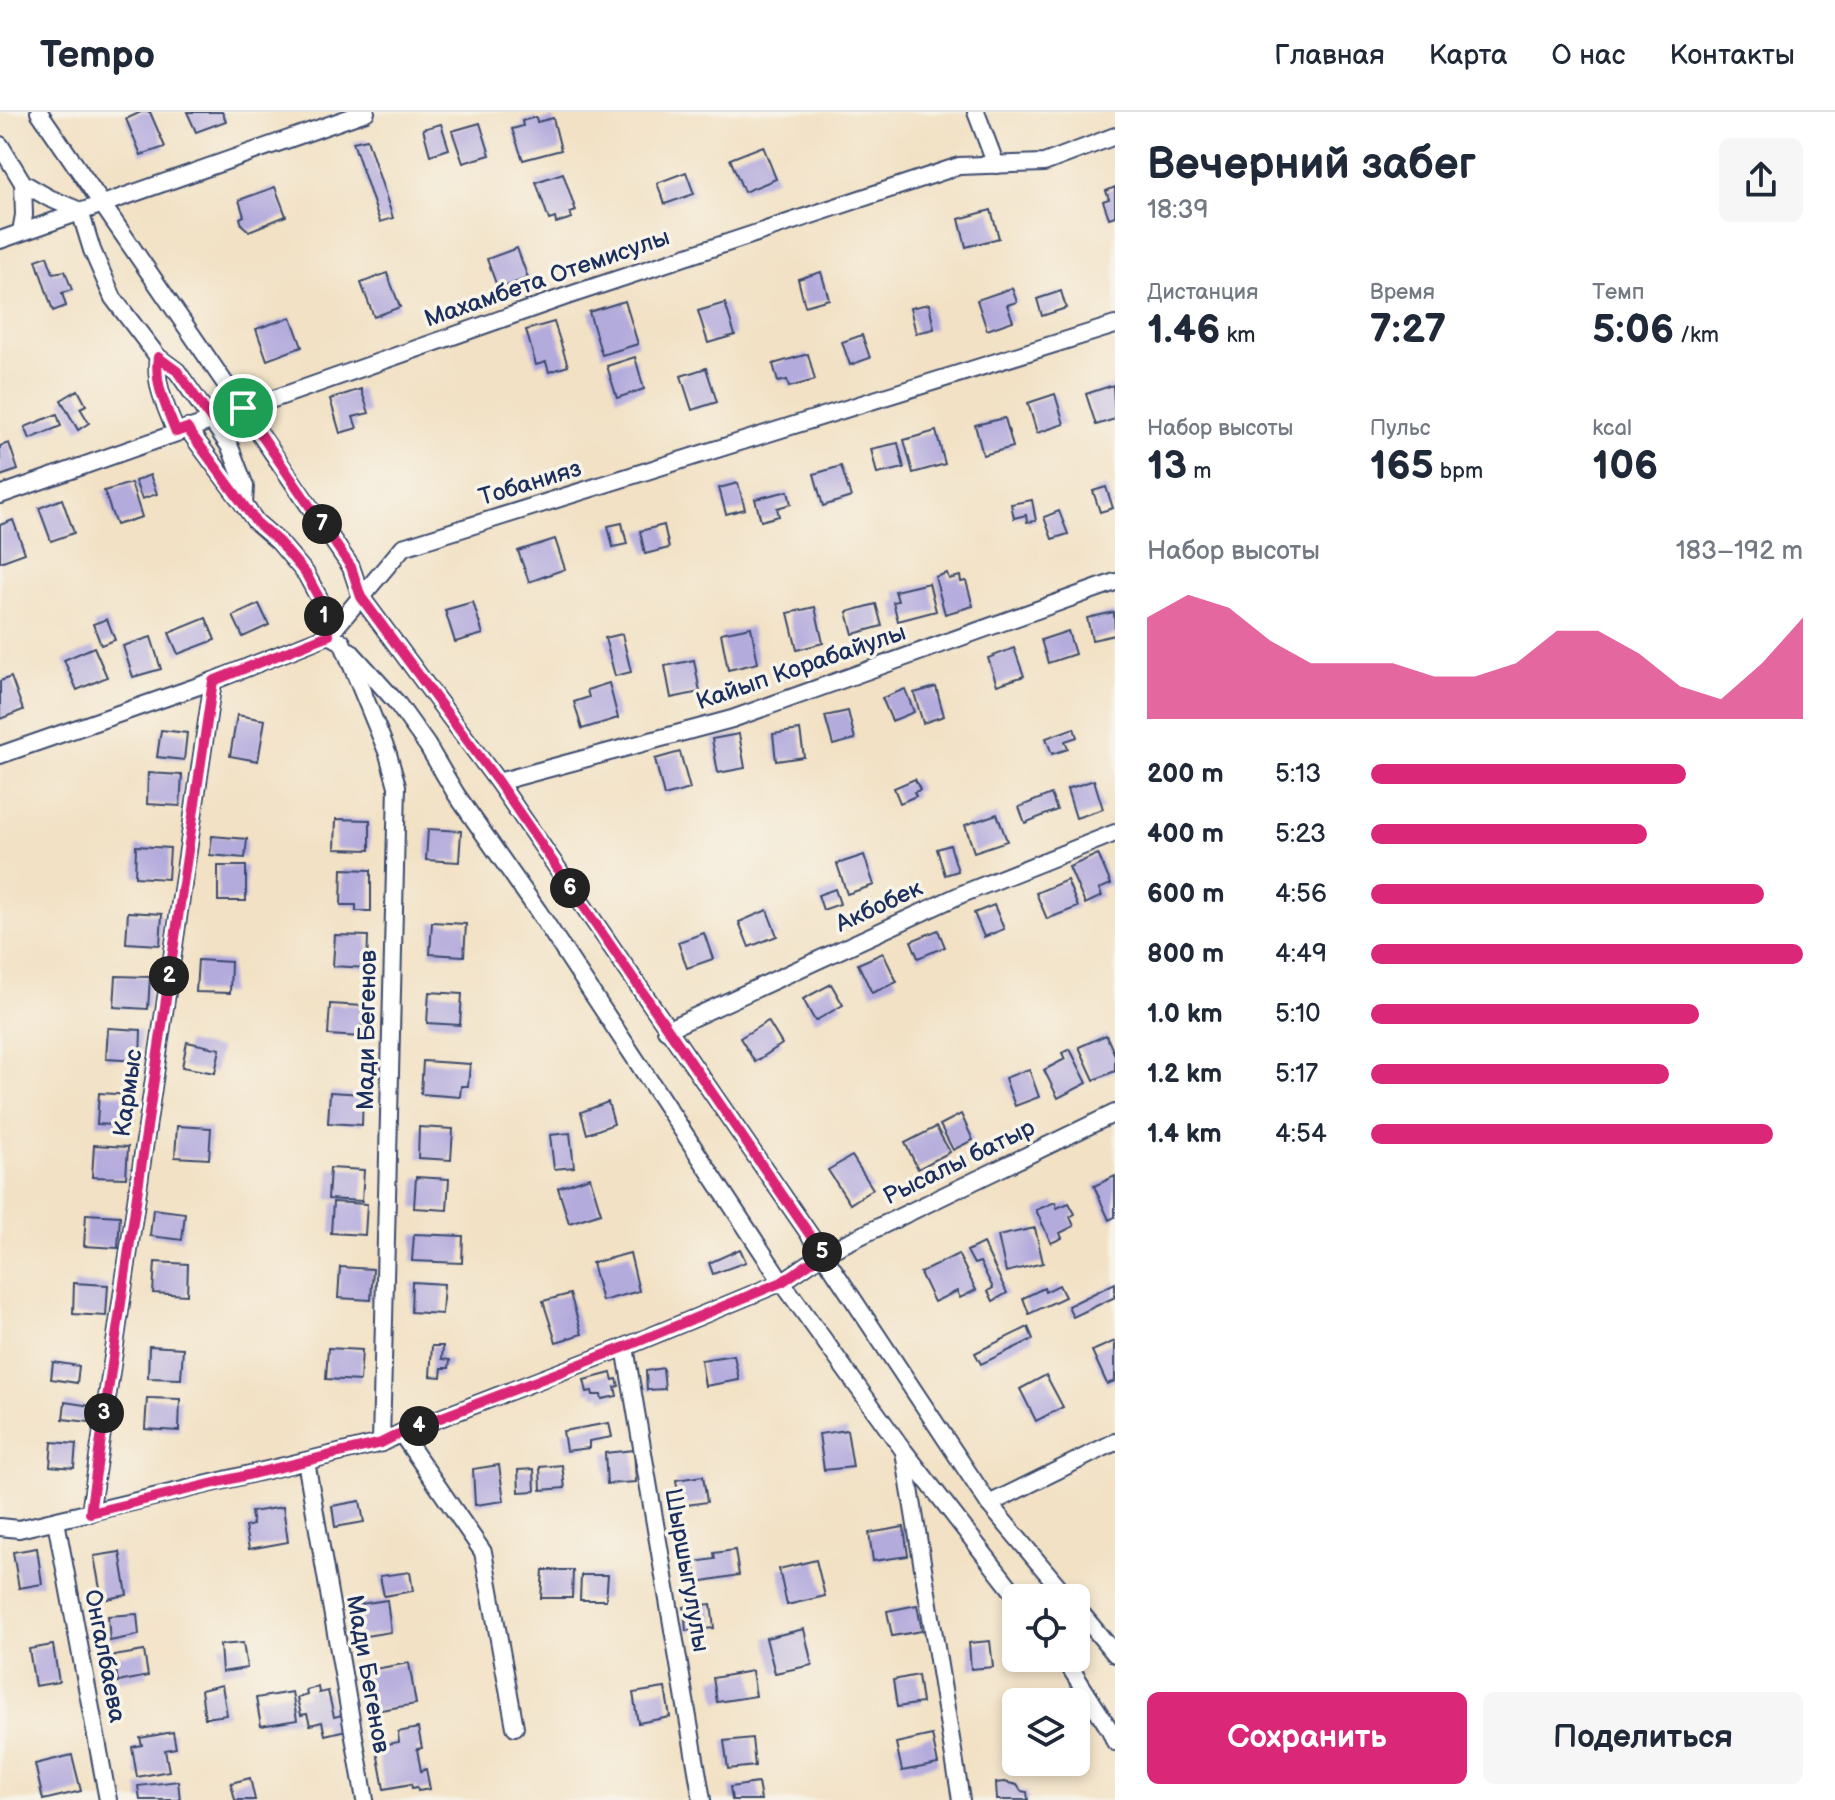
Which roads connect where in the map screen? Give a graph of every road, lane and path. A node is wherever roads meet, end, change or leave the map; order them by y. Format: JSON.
{"nodes":[{"id":1,"x":39,"y":112,"type":"edge"},
{"id":2,"x":366,"y":112,"type":"edge"},
{"id":3,"x":976,"y":112,"type":"edge"},
{"id":4,"x":1115,"y":136,"type":"edge"},
{"id":5,"x":0,"y":145,"type":"edge"},
{"id":6,"x":996,"y":165,"type":"junction"},
{"id":7,"x":23,"y":183,"type":"junction"},
{"id":8,"x":103,"y":203,"type":"junction"},
{"id":9,"x":80,"y":211,"type":"junction"},
{"id":10,"x":21,"y":232,"type":"junction"},
{"id":11,"x":0,"y":240,"type":"edge"},
{"id":12,"x":1115,"y":325,"type":"edge"},
{"id":13,"x":158,"y":357,"type":"junction"},
{"id":14,"x":243,"y":408,"type":"junction"},
{"id":15,"x":211,"y":419,"type":"junction"},
{"id":16,"x":181,"y":430,"type":"junction"},
{"id":17,"x":0,"y":495,"type":"edge"},
{"id":18,"x":244,"y":505,"type":"junction"},
{"id":19,"x":1115,"y":582,"type":"edge"},
{"id":20,"x":361,"y":597,"type":"junction"},
{"id":21,"x":336,"y":638,"type":"junction"},
{"id":22,"x":213,"y":681,"type":"junction"},
{"id":23,"x":0,"y":755,"type":"edge"},
{"id":24,"x":498,"y":782,"type":"junction"},
{"id":25,"x":1115,"y":833,"type":"edge"},
{"id":26,"x":666,"y":1030,"type":"junction"},
{"id":27,"x":1115,"y":1113,"type":"edge"},
{"id":28,"x":823,"y":1254,"type":"junction"},
{"id":29,"x":782,"y":1282,"type":"junction"},
{"id":30,"x":625,"y":1347,"type":"junction"},
{"id":31,"x":401,"y":1433,"type":"junction"},
{"id":32,"x":1115,"y":1442,"type":"edge"},
{"id":33,"x":381,"y":1443,"type":"junction"},
{"id":34,"x":904,"y":1451,"type":"junction"},
{"id":35,"x":306,"y":1461,"type":"junction"},
{"id":36,"x":989,"y":1504,"type":"junction"},
{"id":37,"x":90,"y":1513,"type":"junction"},
{"id":38,"x":56,"y":1521,"type":"junction"},
{"id":39,"x":0,"y":1527,"type":"edge"},
{"id":40,"x":1007,"y":1584,"type":"edge"},
{"id":41,"x":1056,"y":1584,"type":"edge"},
{"id":42,"x":1090,"y":1624,"type":"edge"},
{"id":43,"x":1115,"y":1654,"type":"edge"},
{"id":44,"x":1073,"y":1672,"type":"edge"},
{"id":45,"x":515,"y":1727,"type":"dead end"},
{"id":46,"x":1115,"y":1742,"type":"edge"},
{"id":47,"x":108,"y":1800,"type":"edge"},
{"id":48,"x":365,"y":1800,"type":"edge"},
{"id":49,"x":702,"y":1800,"type":"edge"},
{"id":50,"x":961,"y":1800,"type":"edge"}],
"edges":[{"from":1,"to":8,"type":"street"},
{"from":2,"to":8,"type":"street"},
{"from":3,"to":6,"type":"street"},
{"from":4,"to":6,"type":"street","name":"Махамбета Отемисулы"},
{"from":5,"to":7,"type":"street"},
{"from":6,"to":14,"type":"street","name":"Махамбета Отемисулы"},
{"from":7,"to":9,"type":"street"},
{"from":7,"to":10,"type":"street"},
{"from":8,"to":9,"type":"street"},
{"from":8,"to":14,"type":"street"},
{"from":9,"to":10,"type":"street"},
{"from":9,"to":13,"type":"street"},
{"from":10,"to":11,"type":"street"},
{"from":12,"to":20,"type":"street","name":"Тобанияз"},
{"from":13,"to":15,"type":"street"},
{"from":13,"to":16,"type":"street","name":"Мади Бегенов"},
{"from":14,"to":15,"type":"street","name":"Махамбета Отемисулы"},
{"from":14,"to":20,"type":"street"},
{"from":15,"to":16,"type":"street","name":"Махамбета Отемисулы"},
{"from":15,"to":18,"type":"street"},
{"from":16,"to":17,"type":"street","name":"Махамбета Отемисулы"},
{"from":16,"to":18,"type":"street","name":"Мади Бегенов"},
{"from":18,"to":21,"type":"street","name":"Мади Бегенов"},
{"from":19,"to":24,"type":"street","name":"Кайып Корабайулы"},
{"from":20,"to":21,"type":"street","name":"Тобанияз"},
{"from":20,"to":24,"type":"street"},
{"from":21,"to":22,"type":"street","name":"Тобанияз"},
{"from":21,"to":29,"type":"street"},
{"from":21,"to":33,"type":"street","name":"Мади Бегенов"},
{"from":22,"to":23,"type":"street","name":"Тобанияз"},
{"from":22,"to":37,"type":"street","name":"Кармыс"},
{"from":24,"to":26,"type":"street"},
{"from":25,"to":26,"type":"street","name":"Акбобек"},
{"from":26,"to":28,"type":"street"},
{"from":27,"to":28,"type":"street","name":"Рысалы батыр"},
{"from":28,"to":29,"type":"street","name":"Рысалы батыр"},
{"from":28,"to":36,"type":"street"},
{"from":29,"to":30,"type":"street","name":"Рысалы батыр"},
{"from":29,"to":34,"type":"street"},
{"from":30,"to":31,"type":"street","name":"Рысалы батыр"},
{"from":30,"to":49,"type":"street","name":"Шыршыгулулы"},
{"from":31,"to":33,"type":"street","name":"Рысалы батыр"},
{"from":31,"to":45,"type":"street"},
{"from":32,"to":36,"type":"street"},
{"from":33,"to":35,"type":"street","name":"Рысалы батыр"},
{"from":34,"to":40,"type":"street"},
{"from":34,"to":50,"type":"street"},
{"from":35,"to":37,"type":"street","name":"Рысалы батыр"},
{"from":35,"to":48,"type":"street","name":"Мади Бегенов"},
{"from":36,"to":41,"type":"street"},
{"from":37,"to":38,"type":"street","name":"Рысалы батыр"},
{"from":38,"to":39,"type":"street","name":"Рысалы батыр"},
{"from":38,"to":47,"type":"street","name":"Онгалбаева"},
{"from":42,"to":43,"type":"street"},
{"from":44,"to":46,"type":"street"}]}
